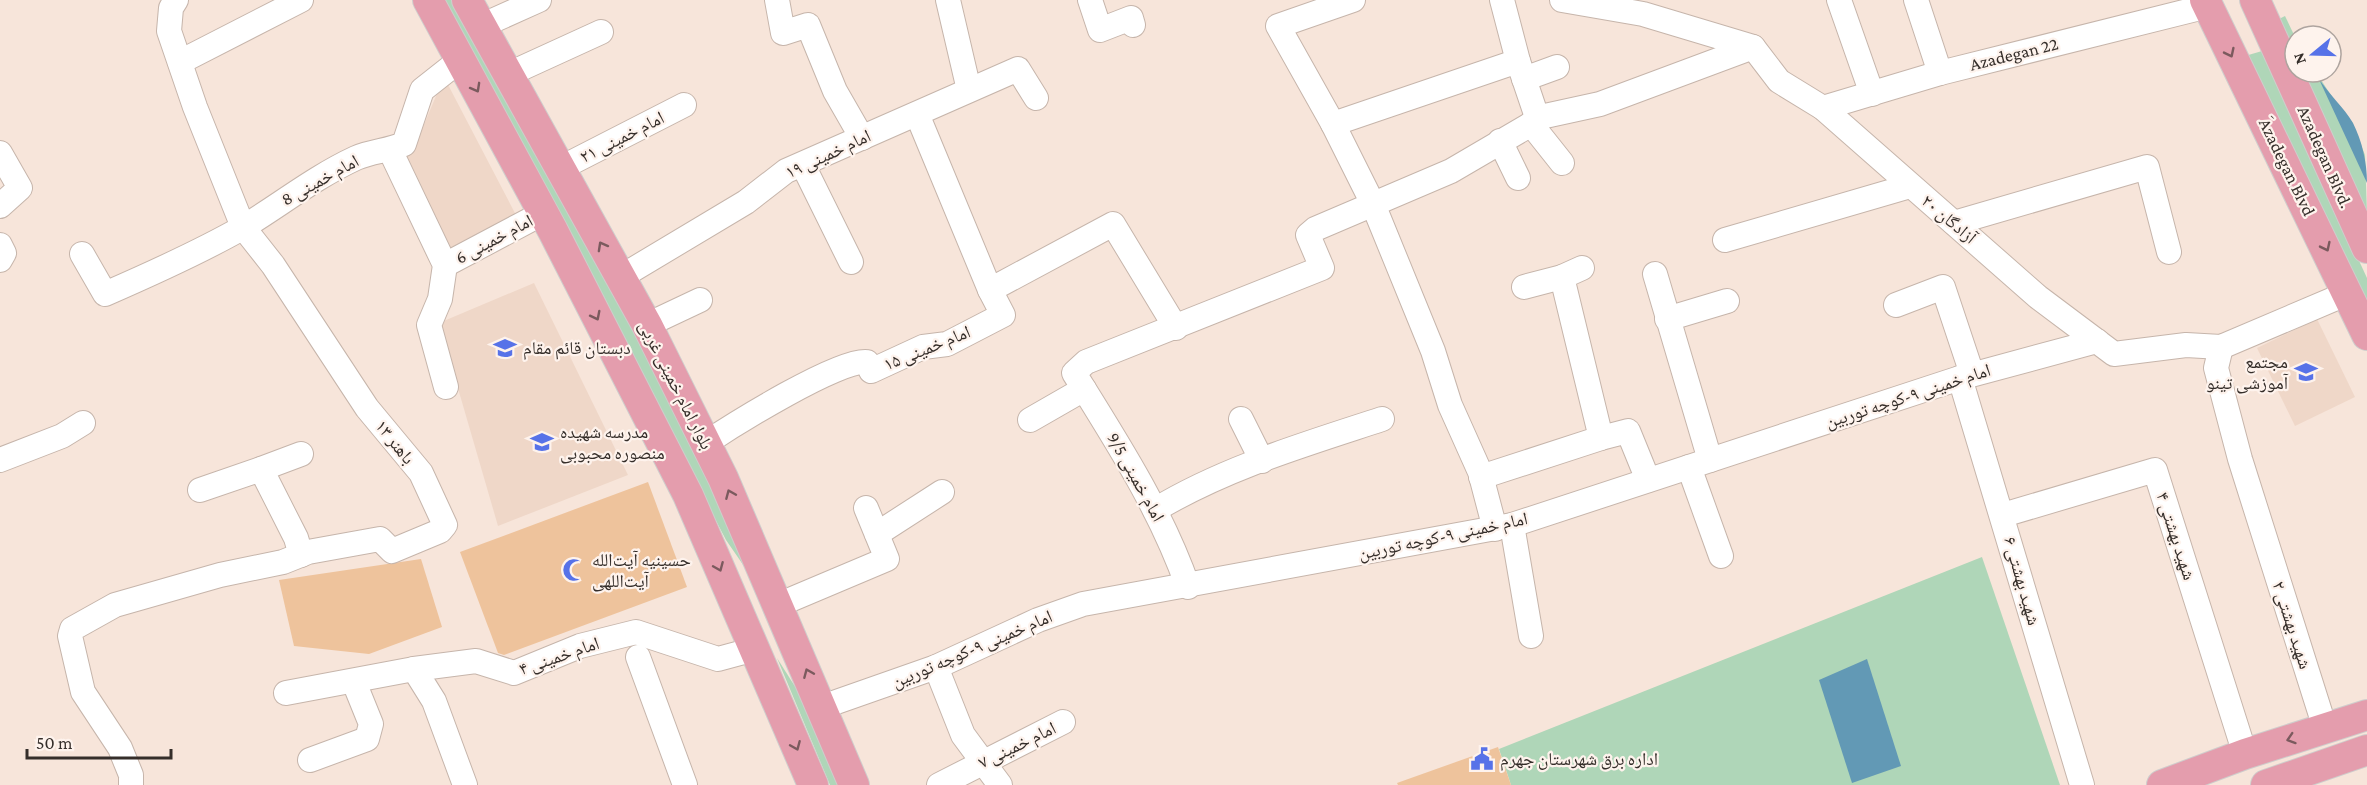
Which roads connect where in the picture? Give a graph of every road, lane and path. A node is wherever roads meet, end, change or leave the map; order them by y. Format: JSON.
{"nodes":[{"id":1,"x":176,"y":0,"type":"edge"},
{"id":2,"x":301,"y":0,"type":"edge"},
{"id":3,"x":428,"y":0,"type":"edge"},
{"id":4,"x":467,"y":0,"type":"edge"},
{"id":5,"x":538,"y":0,"type":"edge"},
{"id":6,"x":777,"y":0,"type":"edge"},
{"id":7,"x":948,"y":0,"type":"edge"},
{"id":8,"x":1090,"y":0,"type":"edge"},
{"id":9,"x":1353,"y":0,"type":"edge"},
{"id":10,"x":1502,"y":0,"type":"edge"},
{"id":11,"x":1562,"y":0,"type":"edge"},
{"id":12,"x":1839,"y":0,"type":"edge"},
{"id":13,"x":1916,"y":0,"type":"edge"},
{"id":14,"x":2255,"y":0,"type":"edge"},
{"id":15,"x":2211,"y":2,"type":"edge"},
{"id":16,"x":1642,"y":7,"type":"edge"},
{"id":17,"x":1133,"y":25,"type":"dead end"},
{"id":18,"x":481,"y":26,"type":"junction"},
{"id":19,"x":601,"y":32,"type":"dead end"},
{"id":20,"x":1753,"y":47,"type":"junction"},
{"id":21,"x":460,"y":60,"type":"junction"},
{"id":22,"x":180,"y":62,"type":"junction"},
{"id":23,"x":1557,"y":67,"type":"dead end"},
{"id":24,"x":1521,"y":70,"type":"junction"},
{"id":25,"x":1940,"y":73,"type":"junction"},
{"id":26,"x":507,"y":75,"type":"junction"},
{"id":27,"x":969,"y":90,"type":"junction"},
{"id":28,"x":1872,"y":93,"type":"junction"},
{"id":29,"x":1036,"y":98,"type":"dead end"},
{"id":30,"x":684,"y":105,"type":"dead end"},
{"id":31,"x":1823,"y":108,"type":"junction"},
{"id":32,"x":917,"y":114,"type":"junction"},
{"id":33,"x":1534,"y":122,"type":"junction"},
{"id":34,"x":1333,"y":124,"type":"junction"},
{"id":35,"x":862,"y":138,"type":"junction"},
{"id":36,"x":1500,"y":141,"type":"junction"},
{"id":37,"x":390,"y":150,"type":"junction"},
{"id":38,"x":0,"y":153,"type":"edge"},
{"id":39,"x":1562,"y":163,"type":"dead end"},
{"id":40,"x":802,"y":165,"type":"junction"},
{"id":41,"x":559,"y":169,"type":"junction"},
{"id":42,"x":1518,"y":178,"type":"dead end"},
{"id":43,"x":1910,"y":186,"type":"junction"},
{"id":44,"x":1373,"y":204,"type":"junction"},
{"id":45,"x":0,"y":206,"type":"edge"},
{"id":46,"x":543,"y":213,"type":"junction"},
{"id":47,"x":1954,"y":223,"type":"junction"},
{"id":48,"x":243,"y":227,"type":"junction"},
{"id":49,"x":1725,"y":240,"type":"dead end"},
{"id":50,"x":0,"y":245,"type":"edge"},
{"id":51,"x":2367,"y":248,"type":"edge"},
{"id":52,"x":2169,"y":252,"type":"dead end"},
{"id":53,"x":82,"y":254,"type":"dead end"},
{"id":54,"x":0,"y":260,"type":"edge"},
{"id":55,"x":850,"y":262,"type":"dead end"},
{"id":56,"x":445,"y":265,"type":"junction"},
{"id":57,"x":1655,"y":274,"type":"dead end"},
{"id":58,"x":620,"y":278,"type":"junction"},
{"id":59,"x":1524,"y":287,"type":"dead end"},
{"id":60,"x":990,"y":291,"type":"junction"},
{"id":61,"x":2348,"y":293,"type":"junction"},
{"id":62,"x":700,"y":300,"type":"dead end"},
{"id":63,"x":1727,"y":301,"type":"dead end"},
{"id":64,"x":1896,"y":305,"type":"dead end"},
{"id":65,"x":1667,"y":319,"type":"junction"},
{"id":66,"x":647,"y":325,"type":"junction"},
{"id":67,"x":1176,"y":328,"type":"junction"},
{"id":68,"x":2367,"y":335,"type":"edge"},
{"id":69,"x":2097,"y":341,"type":"junction"},
{"id":70,"x":2221,"y":348,"type":"junction"},
{"id":71,"x":1966,"y":376,"type":"junction"},
{"id":72,"x":1079,"y":381,"type":"junction"},
{"id":73,"x":446,"y":387,"type":"dead end"},
{"id":74,"x":1241,"y":419,"type":"dead end"},
{"id":75,"x":1382,"y":419,"type":"dead end"},
{"id":76,"x":1030,"y":420,"type":"dead end"},
{"id":77,"x":83,"y":423,"type":"dead end"},
{"id":78,"x":1601,"y":438,"type":"junction"},
{"id":79,"x":705,"y":442,"type":"junction"},
{"id":80,"x":301,"y":454,"type":"dead end"},
{"id":81,"x":0,"y":460,"type":"edge"},
{"id":82,"x":1262,"y":461,"type":"junction"},
{"id":83,"x":1700,"y":463,"type":"junction"},
{"id":84,"x":261,"y":469,"type":"junction"},
{"id":85,"x":1481,"y":477,"type":"junction"},
{"id":86,"x":1648,"y":480,"type":"junction"},
{"id":87,"x":200,"y":490,"type":"dead end"},
{"id":88,"x":942,"y":492,"type":"dead end"},
{"id":89,"x":866,"y":508,"type":"dead end"},
{"id":90,"x":1155,"y":510,"type":"junction"},
{"id":91,"x":2003,"y":515,"type":"junction"},
{"id":92,"x":1504,"y":527,"type":"junction"},
{"id":93,"x":877,"y":534,"type":"junction"},
{"id":94,"x":1382,"y":550,"type":"junction"},
{"id":95,"x":301,"y":555,"type":"junction"},
{"id":96,"x":1721,"y":556,"type":"dead end"},
{"id":97,"x":1188,"y":587,"type":"junction"},
{"id":98,"x":1083,"y":604,"type":"junction"},
{"id":99,"x":778,"y":605,"type":"junction"},
{"id":100,"x":790,"y":632,"type":"junction"},
{"id":101,"x":1531,"y":636,"type":"dead end"},
{"id":102,"x":755,"y":649,"type":"junction"},
{"id":103,"x":638,"y":657,"type":"dead end"},
{"id":104,"x":936,"y":667,"type":"junction"},
{"id":105,"x":414,"y":669,"type":"junction"},
{"id":106,"x":354,"y":682,"type":"junction"},
{"id":107,"x":286,"y":693,"type":"dead end"},
{"id":108,"x":822,"y":707,"type":"junction"},
{"id":109,"x":2367,"y":715,"type":"edge"},
{"id":110,"x":1063,"y":722,"type":"dead end"},
{"id":111,"x":2325,"y":728,"type":"junction"},
{"id":112,"x":2367,"y":750,"type":"edge"},
{"id":113,"x":2246,"y":754,"type":"junction"},
{"id":114,"x":310,"y":760,"type":"dead end"},
{"id":115,"x":984,"y":760,"type":"junction"},
{"id":116,"x":131,"y":785,"type":"edge"},
{"id":117,"x":465,"y":785,"type":"edge"},
{"id":118,"x":685,"y":785,"type":"edge"},
{"id":119,"x":813,"y":785,"type":"edge"},
{"id":120,"x":854,"y":785,"type":"edge"},
{"id":121,"x":939,"y":785,"type":"edge"},
{"id":122,"x":1000,"y":785,"type":"edge"},
{"id":123,"x":2082,"y":785,"type":"edge"},
{"id":124,"x":2162,"y":785,"type":"edge"},
{"id":125,"x":2266,"y":785,"type":"edge"}],
"edges":[{"from":1,"to":22,"type":"street","name":"باهنر ۱۳"},
{"from":2,"to":22,"type":"street"},
{"from":3,"to":21,"type":"main road"},
{"from":4,"to":18,"type":"main road","name":"بلوار امام خمینی غربی"},
{"from":5,"to":18,"type":"street"},
{"from":6,"to":35,"type":"street"},
{"from":7,"to":27,"type":"street"},
{"from":8,"to":17,"type":"street"},
{"from":9,"to":34,"type":"street"},
{"from":10,"to":24,"type":"street"},
{"from":11,"to":16,"type":"street"},
{"from":12,"to":28,"type":"street"},
{"from":13,"to":25,"type":"street"},
{"from":14,"to":51,"type":"main road","name":"Azadegan Blvd."},
{"from":15,"to":25,"type":"street","name":"Azadegan 22"},
{"from":15,"to":61,"type":"main road","name":"َAzadegan Blvd","one_way":true},
{"from":16,"to":20,"type":"street"},
{"from":18,"to":26,"type":"main road","name":"بلوار امام خمینی غربی"},
{"from":19,"to":26,"type":"street"},
{"from":20,"to":31,"type":"street","name":"آزادگان ۲۰"},
{"from":20,"to":33,"type":"street"},
{"from":21,"to":37,"type":"street"},
{"from":21,"to":46,"type":"main road","one_way":true},
{"from":22,"to":48,"type":"street","name":"باهنر ۱۳"},
{"from":23,"to":24,"type":"street"},
{"from":24,"to":33,"type":"street"},
{"from":24,"to":34,"type":"street"},
{"from":25,"to":28,"type":"street","name":"Azadegan 22"},
{"from":26,"to":41,"type":"main road","name":"بلوار امام خمینی غربی"},
{"from":27,"to":29,"type":"street","name":"امام خمینی ۱۹"},
{"from":27,"to":32,"type":"street","name":"امام خمینی ۱۹"},
{"from":28,"to":31,"type":"street","name":"Azadegan 22"},
{"from":30,"to":41,"type":"street","name":"امام خمینی ۲۱"},
{"from":31,"to":43,"type":"street","name":"آزادگان ۲۰"},
{"from":32,"to":35,"type":"street","name":"امام خمینی ۱۹"},
{"from":32,"to":60,"type":"street"},
{"from":33,"to":36,"type":"street"},
{"from":33,"to":39,"type":"street"},
{"from":34,"to":44,"type":"street"},
{"from":35,"to":40,"type":"street","name":"امام خمینی ۱۹"},
{"from":36,"to":42,"type":"street"},
{"from":36,"to":44,"type":"street"},
{"from":37,"to":48,"type":"street","name":"امام خمینی 8"},
{"from":37,"to":56,"type":"street"},
{"from":38,"to":45,"type":"street"},
{"from":40,"to":55,"type":"street"},
{"from":40,"to":58,"type":"street","name":"امام خمینی ۱۹"},
{"from":58,"to":41,"type":"main road","name":"بلوار امام خمینی غربی","one_way":true},
{"from":43,"to":47,"type":"street","name":"آزادگان ۲۰"},
{"from":43,"to":49,"type":"street"},
{"from":44,"to":67,"type":"street"},
{"from":44,"to":85,"type":"street"},
{"from":46,"to":56,"type":"street","name":"امام خمینی 6"},
{"from":46,"to":102,"type":"main road","one_way":true},
{"from":47,"to":52,"type":"street"},
{"from":47,"to":69,"type":"street","name":"آزادگان ۲۰"},
{"from":48,"to":53,"type":"street","name":"امام خمینی 8"},
{"from":48,"to":95,"type":"street","name":"باهنر ۱۳"},
{"from":50,"to":54,"type":"street"},
{"from":56,"to":73,"type":"street"},
{"from":57,"to":65,"type":"street"},
{"from":58,"to":66,"type":"main road","name":"بلوار امام خمینی غربی"},
{"from":59,"to":78,"type":"street"},
{"from":60,"to":67,"type":"street"},
{"from":60,"to":79,"type":"street","name":"امام خمینی ۱۵"},
{"from":61,"to":68,"type":"main road","name":"َAzadegan Blvd"},
{"from":61,"to":70,"type":"street","name":"آزادگان ۲۰"},
{"from":62,"to":66,"type":"street"},
{"from":63,"to":65,"type":"street"},
{"from":64,"to":71,"type":"street","name":"شهید بهشتی ۶"},
{"from":65,"to":83,"type":"street"},
{"from":66,"to":79,"type":"main road","name":"بلوار امام خمینی غربی"},
{"from":67,"to":72,"type":"street"},
{"from":69,"to":70,"type":"street","name":"آزادگان ۲۰"},
{"from":69,"to":71,"type":"street","name":"امام خمینی ۹-کوچه توربین"},
{"from":70,"to":111,"type":"street","name":"شهید بهشتی ۲"},
{"from":71,"to":83,"type":"street","name":"امام خمینی ۹-کوچه توربین"},
{"from":71,"to":91,"type":"street","name":"شهید بهشتی ۶"},
{"from":72,"to":76,"type":"street"},
{"from":72,"to":90,"type":"street","name":"امام خمینی 9/5"},
{"from":74,"to":82,"type":"street"},
{"from":75,"to":82,"type":"street"},
{"from":77,"to":81,"type":"street"},
{"from":78,"to":85,"type":"street"},
{"from":78,"to":86,"type":"street"},
{"from":99,"to":79,"type":"main road","name":"بلوار امام خمینی غربی","one_way":true},
{"from":80,"to":84,"type":"street"},
{"from":82,"to":90,"type":"street"},
{"from":83,"to":86,"type":"street","name":"امام خمینی ۹-کوچه توربین"},
{"from":83,"to":96,"type":"street"},
{"from":84,"to":87,"type":"street"},
{"from":84,"to":95,"type":"street"},
{"from":85,"to":92,"type":"street"},
{"from":86,"to":92,"type":"street","name":"امام خمینی ۹-کوچه توربین"},
{"from":88,"to":93,"type":"street"},
{"from":89,"to":93,"type":"street"},
{"from":90,"to":97,"type":"street","name":"امام خمینی 9/5"},
{"from":91,"to":113,"type":"street","name":"شهید بهشتی ۴"},
{"from":91,"to":123,"type":"street","name":"شهید بهشتی ۶"},
{"from":92,"to":94,"type":"street","name":"امام خمینی ۹-کوچه توربین"},
{"from":92,"to":101,"type":"street"},
{"from":93,"to":99,"type":"street"},
{"from":94,"to":97,"type":"street","name":"امام خمینی ۹-کوچه توربین"},
{"from":94,"to":98,"type":"street"},
{"from":95,"to":116,"type":"street","name":"باهنر ۱۳"},
{"from":97,"to":98,"type":"street","name":"امام خمینی ۹-کوچه توربین"},
{"from":98,"to":104,"type":"street","name":"امام خمینی ۹-کوچه توربین"},
{"from":99,"to":100,"type":"main road","name":"بلوار امام خمینی غربی"},
{"from":100,"to":102,"type":"main road"},
{"from":108,"to":100,"type":"main road","name":"بلوار امام خمینی غربی","one_way":true},
{"from":102,"to":105,"type":"street","name":"امام خمینی ۴"},
{"from":102,"to":119,"type":"main road","one_way":true},
{"from":103,"to":118,"type":"street"},
{"from":104,"to":108,"type":"street","name":"امام خمینی ۹-کوچه توربین"},
{"from":104,"to":115,"type":"street"},
{"from":105,"to":106,"type":"street","name":"امام خمینی ۴"},
{"from":105,"to":117,"type":"street"},
{"from":106,"to":107,"type":"street","name":"امام خمینی ۴"},
{"from":106,"to":114,"type":"street"},
{"from":108,"to":120,"type":"main road","name":"بلوار امام خمینی غربی"},
{"from":109,"to":111,"type":"main road"},
{"from":110,"to":115,"type":"street","name":"امام خمینی ۷"},
{"from":111,"to":113,"type":"main road","one_way":true},
{"from":112,"to":125,"type":"main road"},
{"from":113,"to":124,"type":"main road"},
{"from":115,"to":121,"type":"street","name":"امام خمینی ۷"},
{"from":115,"to":122,"type":"street"}]}
